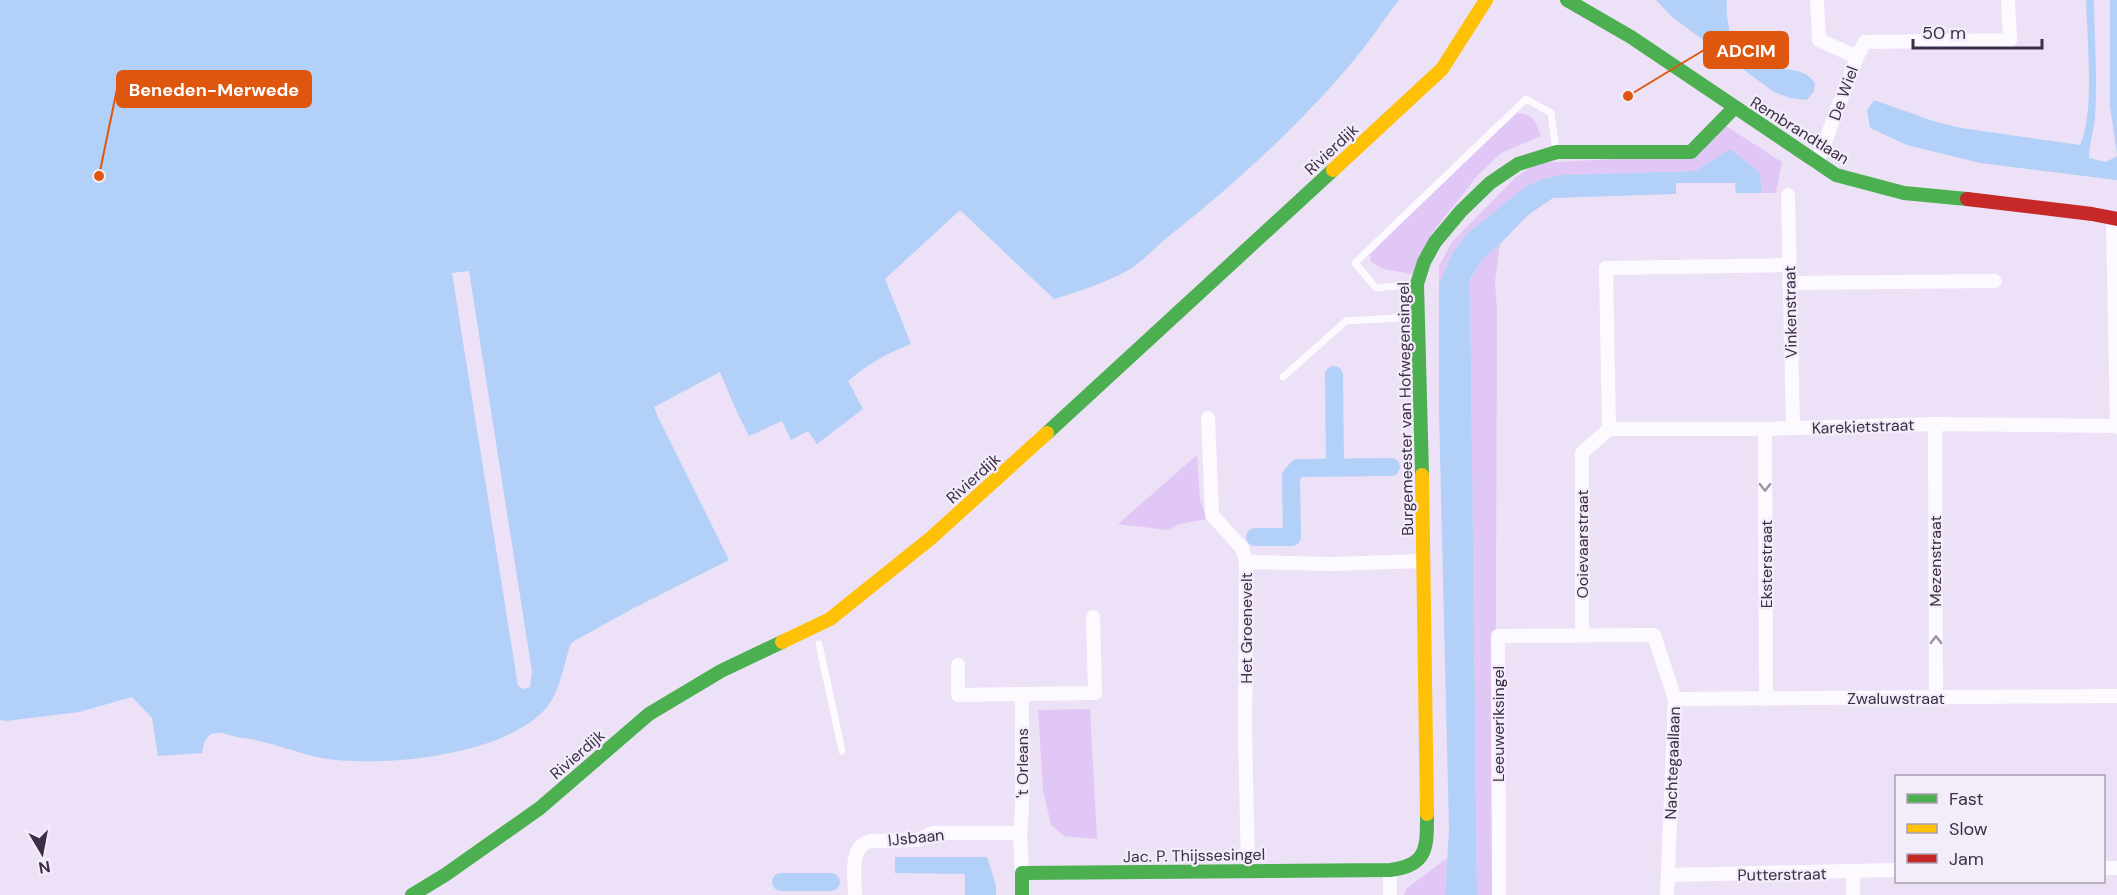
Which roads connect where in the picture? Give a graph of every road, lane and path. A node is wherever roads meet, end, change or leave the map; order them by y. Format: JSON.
{"nodes":[{"id":1,"x":1486,"y":0,"type":"edge"},
{"id":2,"x":1567,"y":0,"type":"edge"},
{"id":3,"x":1817,"y":0,"type":"edge"},
{"id":4,"x":2008,"y":0,"type":"edge"},
{"id":5,"x":1857,"y":57,"type":"junction"},
{"id":6,"x":1734,"y":108,"type":"junction"},
{"id":7,"x":1557,"y":152,"type":"junction"},
{"id":8,"x":1817,"y":163,"type":"junction"},
{"id":9,"x":1788,"y":195,"type":"dead end"},
{"id":10,"x":2115,"y":219,"type":"edge"},
{"id":11,"x":1789,"y":265,"type":"junction"},
{"id":12,"x":1995,"y":281,"type":"dead end"},
{"id":13,"x":1789,"y":283,"type":"junction"},
{"id":14,"x":1417,"y":284,"type":"junction"},
{"id":15,"x":1417,"y":317,"type":"junction"},
{"id":16,"x":2116,"y":344,"type":"edge"},
{"id":17,"x":1283,"y":377,"type":"dead end"},
{"id":18,"x":1208,"y":418,"type":"dead end"},
{"id":19,"x":1935,"y":424,"type":"junction"},
{"id":20,"x":2117,"y":426,"type":"edge"},
{"id":21,"x":1793,"y":428,"type":"junction"},
{"id":22,"x":1609,"y":429,"type":"junction"},
{"id":23,"x":1765,"y":429,"type":"junction"},
{"id":24,"x":1423,"y":561,"type":"junction"},
{"id":25,"x":1246,"y":562,"type":"junction"},
{"id":26,"x":1093,"y":617,"type":"dead end"},
{"id":27,"x":1582,"y":635,"type":"junction"},
{"id":28,"x":819,"y":644,"type":"dead end"},
{"id":29,"x":958,"y":665,"type":"dead end"},
{"id":30,"x":1022,"y":694,"type":"junction"},
{"id":31,"x":2117,"y":696,"type":"edge"},
{"id":32,"x":1936,"y":698,"type":"junction"},
{"id":33,"x":1674,"y":699,"type":"junction"},
{"id":34,"x":1766,"y":699,"type":"junction"},
{"id":35,"x":842,"y":751,"type":"dead end"},
{"id":36,"x":1020,"y":833,"type":"junction"},
{"id":37,"x":1390,"y":870,"type":"junction"},
{"id":38,"x":1895,"y":870,"type":"edge"},
{"id":39,"x":1248,"y":871,"type":"junction"},
{"id":40,"x":1853,"y":872,"type":"junction"},
{"id":41,"x":1022,"y":873,"type":"junction"},
{"id":42,"x":1668,"y":875,"type":"junction"},
{"id":43,"x":412,"y":895,"type":"edge"},
{"id":44,"x":855,"y":895,"type":"edge"},
{"id":45,"x":1022,"y":895,"type":"edge"},
{"id":46,"x":1390,"y":895,"type":"edge"},
{"id":47,"x":1499,"y":895,"type":"edge"},
{"id":48,"x":1667,"y":895,"type":"edge"},
{"id":49,"x":1853,"y":895,"type":"edge"}],
"edges":[{"from":1,"to":43,"type":"street","name":"Rivierdijk"},
{"from":2,"to":6,"type":"street","name":"Rembrandtlaan"},
{"from":3,"to":5,"type":"street","name":"De Wiel"},
{"from":4,"to":5,"type":"street","name":"De Wiel"},
{"from":5,"to":8,"type":"street","name":"De Wiel"},
{"from":6,"to":7,"type":"street","name":"Burgemeester van Hofwegensingel"},
{"from":6,"to":8,"type":"street","name":"Rembrandtlaan"},
{"from":7,"to":14,"type":"street","name":"Burgemeester van Hofwegensingel"},
{"from":7,"to":14,"type":"lane"},
{"from":8,"to":10,"type":"street","name":"Rembrandtlaan"},
{"from":9,"to":11,"type":"street","name":"Vinkenstraat"},
{"from":10,"to":16,"type":"street"},
{"from":11,"to":13,"type":"street","name":"Vinkenstraat"},
{"from":11,"to":22,"type":"street"},
{"from":12,"to":13,"type":"street"},
{"from":13,"to":21,"type":"street","name":"Vinkenstraat"},
{"from":14,"to":15,"type":"street","name":"Burgemeester van Hofwegensingel"},
{"from":15,"to":17,"type":"lane"},
{"from":15,"to":24,"type":"street","name":"Burgemeester van Hofwegensingel"},
{"from":16,"to":20,"type":"street"},
{"from":18,"to":25,"type":"street"},
{"from":19,"to":20,"type":"street","name":"Karekietstraat"},
{"from":19,"to":21,"type":"street","name":"Karekietstraat"},
{"from":32,"to":19,"type":"street","name":"Mezenstraat","one_way":true},
{"from":21,"to":23,"type":"street","name":"Karekietstraat"},
{"from":22,"to":23,"type":"street","name":"Karekietstraat"},
{"from":22,"to":27,"type":"street","name":"Ooievaarstraat"},
{"from":23,"to":34,"type":"street","name":"Eksterstraat","one_way":true},
{"from":24,"to":25,"type":"street","name":"Het Groenevelt"},
{"from":24,"to":37,"type":"street","name":"Burgemeester van Hofwegensingel"},
{"from":25,"to":39,"type":"street","name":"Het Groenevelt"},
{"from":26,"to":30,"type":"street"},
{"from":27,"to":33,"type":"street","name":"Nachtegaallaan"},
{"from":27,"to":47,"type":"street","name":"Leeuweriksingel"},
{"from":28,"to":35,"type":"lane"},
{"from":29,"to":30,"type":"street"},
{"from":30,"to":36,"type":"street","name":"'t Orleans"},
{"from":31,"to":32,"type":"street","name":"Zwaluwstraat"},
{"from":32,"to":34,"type":"street","name":"Zwaluwstraat"},
{"from":33,"to":34,"type":"street","name":"Zwaluwstraat"},
{"from":33,"to":42,"type":"street","name":"Nachtegaallaan"},
{"from":36,"to":41,"type":"street"},
{"from":36,"to":44,"type":"street","name":"IJsbaan"},
{"from":37,"to":39,"type":"street","name":"Jac. P. Thijssesingel"},
{"from":37,"to":46,"type":"street"},
{"from":38,"to":40,"type":"street","name":"Putterstraat"},
{"from":39,"to":41,"type":"street","name":"Jac. P. Thijssesingel"},
{"from":40,"to":42,"type":"street","name":"Putterstraat"},
{"from":40,"to":49,"type":"street"},
{"from":41,"to":45,"type":"street"},
{"from":42,"to":48,"type":"street","name":"Nachtegaallaan"}]}
